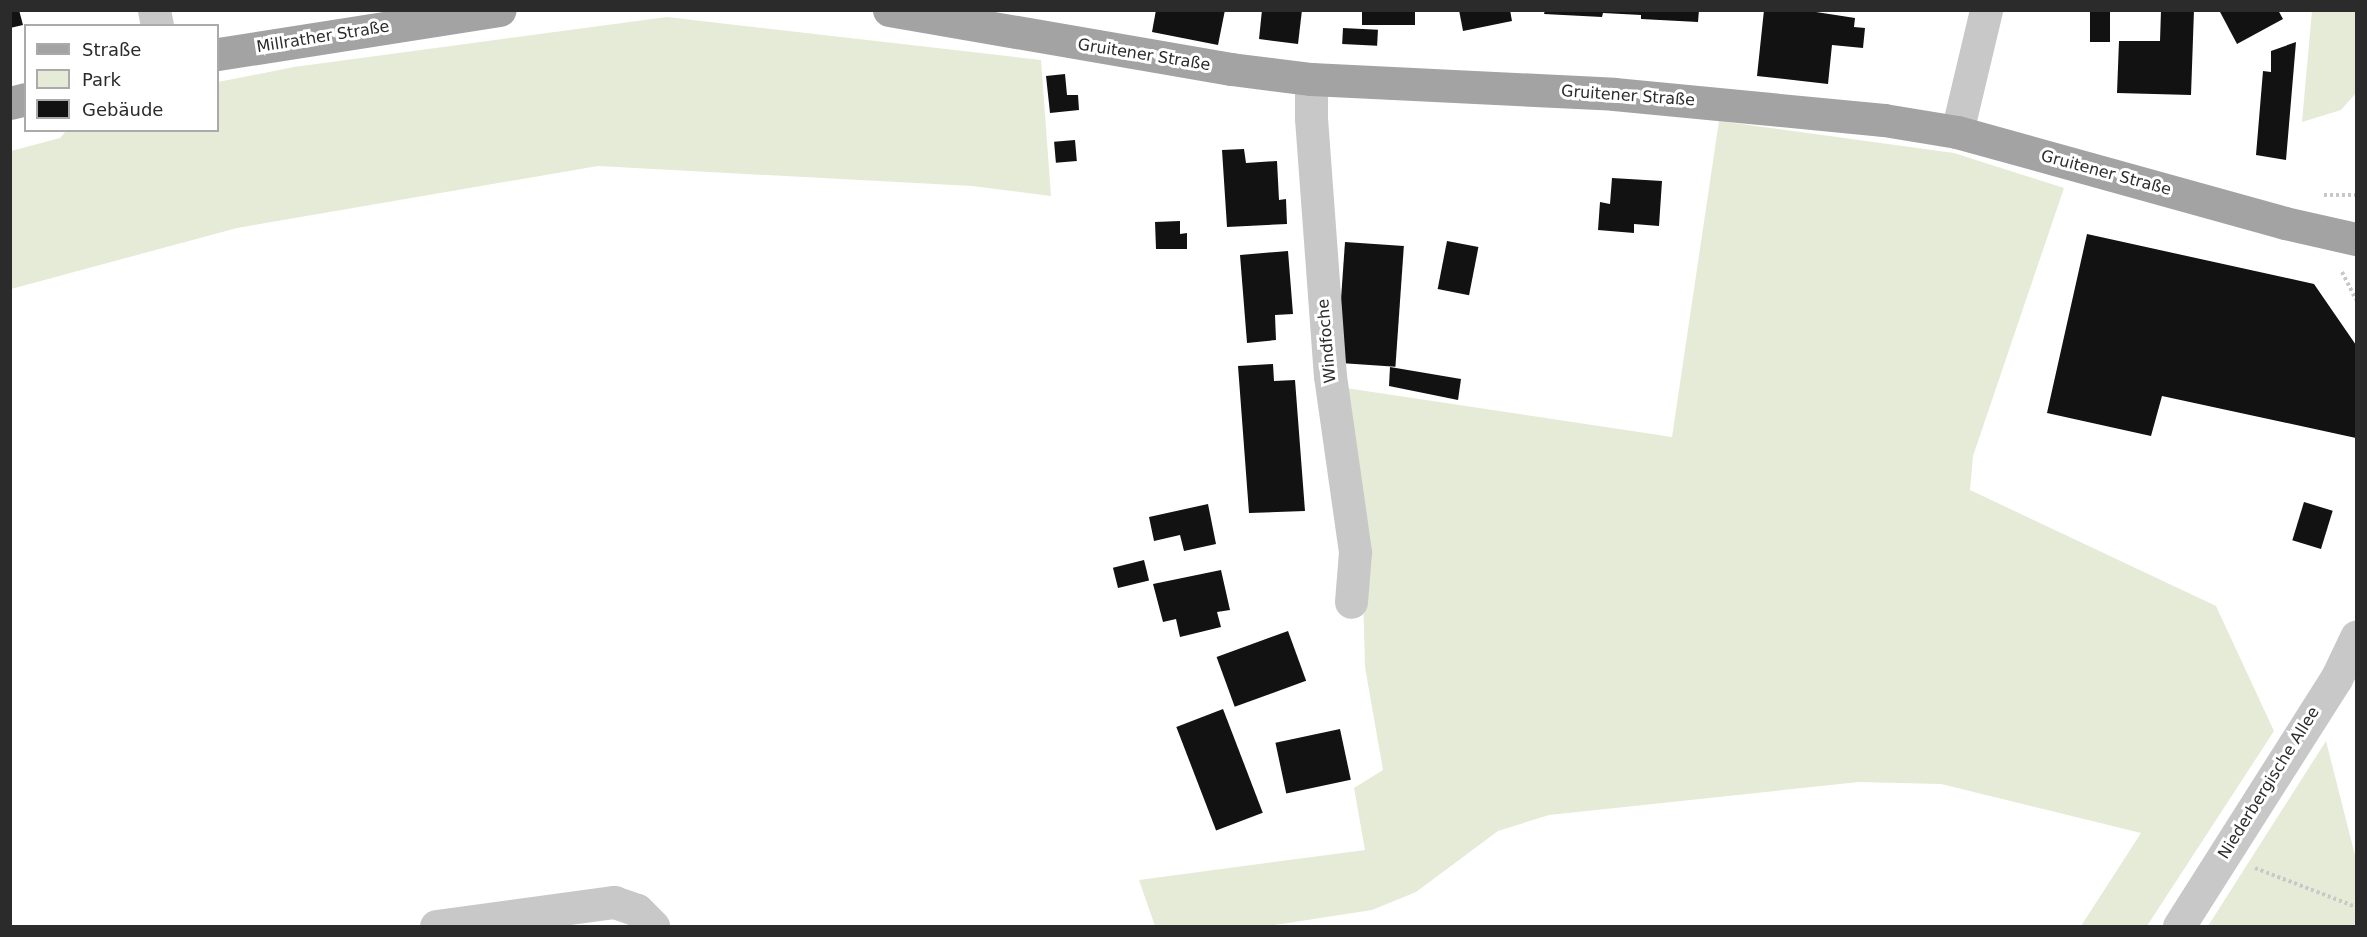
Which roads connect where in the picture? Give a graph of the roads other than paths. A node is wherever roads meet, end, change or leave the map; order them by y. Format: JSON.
{"nodes":[{"id":1,"x":500,"y":10,"type":"edge"},
{"id":2,"x":889,"y":10,"type":"edge"},
{"id":3,"x":1986,"y":10,"type":"edge"},
{"id":4,"x":219,"y":54,"type":"edge"},
{"id":5,"x":1311,"y":79,"type":"junction"},
{"id":6,"x":1957,"y":132,"type":"junction"},
{"id":7,"x":2356,"y":239,"type":"edge"},
{"id":8,"x":1351,"y":602,"type":"dead end"},
{"id":9,"x":2356,"y":638,"type":"edge"},
{"id":10,"x":543,"y":918,"type":"edge"},
{"id":11,"x":645,"y":918,"type":"edge"},
{"id":12,"x":436,"y":927,"type":"edge"},
{"id":13,"x":2179,"y":927,"type":"edge"}],
"edges":[{"from":1,"to":4,"type":"main road","name":"Millrather Straße"},
{"from":2,"to":5,"type":"main road","name":"Gruitener Straße"},
{"from":3,"to":6,"type":"street"},
{"from":5,"to":6,"type":"main road","name":"Gruitener Straße"},
{"from":5,"to":8,"type":"street","name":"Windfoche"},
{"from":6,"to":7,"type":"main road","name":"Gruitener Straße"},
{"from":9,"to":13,"type":"street","name":"Niederbergische Allee"},
{"from":10,"to":11,"type":"street"},
{"from":10,"to":12,"type":"street"}]}
